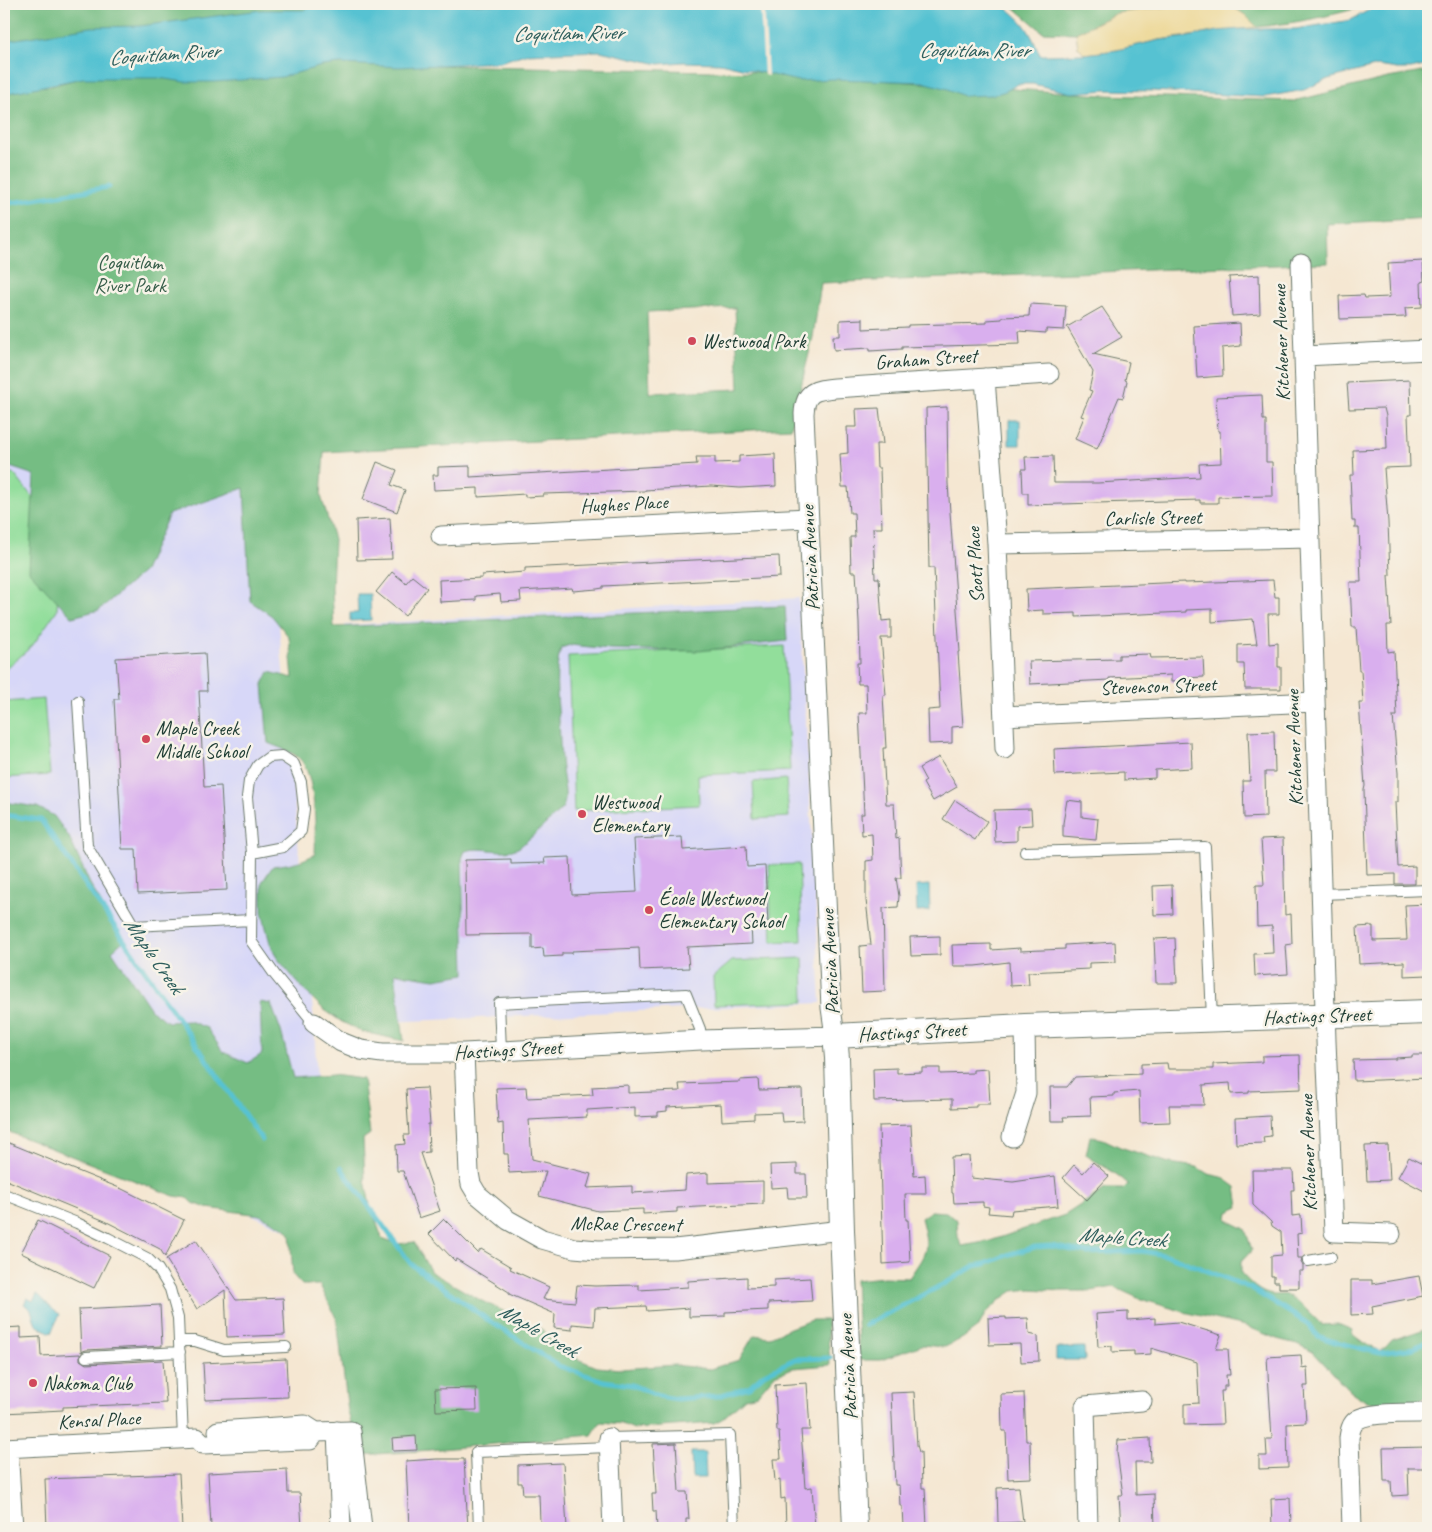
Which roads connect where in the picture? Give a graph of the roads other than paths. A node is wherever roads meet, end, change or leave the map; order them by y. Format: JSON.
{"nodes":[{"id":1,"x":1301,"y":263,"type":"dead end"},
{"id":2,"x":1428,"y":350,"type":"edge"},
{"id":3,"x":1304,"y":356,"type":"junction"},
{"id":4,"x":1049,"y":374,"type":"dead end"},
{"id":5,"x":985,"y":378,"type":"junction"},
{"id":6,"x":808,"y":397,"type":"joint"},
{"id":7,"x":808,"y":518,"type":"junction"},
{"id":8,"x":441,"y":536,"type":"dead end"},
{"id":9,"x":1310,"y":538,"type":"junction"},
{"id":10,"x":997,"y":544,"type":"junction"},
{"id":11,"x":78,"y":701,"type":"dead end"},
{"id":12,"x":1315,"y":702,"type":"junction"},
{"id":13,"x":1004,"y":716,"type":"junction"},
{"id":14,"x":1005,"y":749,"type":"dead end"},
{"id":15,"x":1024,"y":852,"type":"dead end"},
{"id":16,"x":252,"y":853,"type":"junction"},
{"id":17,"x":1428,"y":890,"type":"edge"},
{"id":18,"x":1321,"y":894,"type":"junction"},
{"id":19,"x":251,"y":920,"type":"junction"},
{"id":20,"x":1428,"y":1012,"type":"edge"},
{"id":21,"x":1325,"y":1016,"type":"junction"},
{"id":22,"x":1212,"y":1020,"type":"junction"},
{"id":23,"x":314,"y":1023,"type":"joint"},
{"id":24,"x":1025,"y":1026,"type":"junction"},
{"id":25,"x":835,"y":1036,"type":"junction"},
{"id":26,"x":702,"y":1040,"type":"junction"},
{"id":27,"x":501,"y":1050,"type":"junction"},
{"id":28,"x":464,"y":1053,"type":"junction"},
{"id":29,"x":1012,"y":1137,"type":"dead end"},
{"id":30,"x":4,"y":1194,"type":"edge"},
{"id":31,"x":842,"y":1230,"type":"junction"},
{"id":32,"x":1391,"y":1234,"type":"dead end"},
{"id":33,"x":1331,"y":1257,"type":"dead end"},
{"id":34,"x":1308,"y":1262,"type":"dead end"},
{"id":35,"x":179,"y":1341,"type":"junction"},
{"id":36,"x":286,"y":1347,"type":"dead end"},
{"id":37,"x":180,"y":1352,"type":"junction"},
{"id":38,"x":86,"y":1357,"type":"dead end"},
{"id":39,"x":1142,"y":1401,"type":"dead end"},
{"id":40,"x":1428,"y":1413,"type":"edge"},
{"id":41,"x":344,"y":1431,"type":"junction"},
{"id":42,"x":190,"y":1438,"type":"junction"},
{"id":43,"x":609,"y":1442,"type":"junction"},
{"id":44,"x":6,"y":1448,"type":"edge"},
{"id":45,"x":13,"y":1528,"type":"edge"},
{"id":46,"x":341,"y":1528,"type":"edge"},
{"id":47,"x":362,"y":1528,"type":"edge"},
{"id":48,"x":479,"y":1528,"type":"edge"},
{"id":49,"x":614,"y":1528,"type":"edge"},
{"id":50,"x":734,"y":1528,"type":"edge"},
{"id":51,"x":855,"y":1528,"type":"edge"},
{"id":52,"x":1088,"y":1528,"type":"edge"},
{"id":53,"x":1352,"y":1528,"type":"edge"}],
"edges":[{"from":1,"to":3,"type":"street","name":"Kitchener Avenue"},
{"from":2,"to":3,"type":"street"},
{"from":3,"to":9,"type":"street","name":"Kitchener Avenue"},
{"from":4,"to":5,"type":"street","name":"Graham Street"},
{"from":5,"to":6,"type":"street","name":"Graham Street"},
{"from":5,"to":10,"type":"street","name":"Scott Place"},
{"from":6,"to":7,"type":"street","name":"Patricia Avenue"},
{"from":7,"to":8,"type":"street","name":"Hughes Place"},
{"from":7,"to":25,"type":"street","name":"Patricia Avenue"},
{"from":9,"to":10,"type":"street","name":"Carlisle Street"},
{"from":9,"to":12,"type":"street","name":"Kitchener Avenue"},
{"from":10,"to":13,"type":"street","name":"Scott Place"},
{"from":11,"to":19,"type":"lane"},
{"from":12,"to":13,"type":"street","name":"Stevenson Street"},
{"from":12,"to":18,"type":"street","name":"Kitchener Avenue"},
{"from":13,"to":14,"type":"street","name":"Scott Place"},
{"from":15,"to":22,"type":"lane"},
{"from":16,"to":16,"type":"lane"},
{"from":16,"to":19,"type":"lane"},
{"from":17,"to":18,"type":"lane"},
{"from":18,"to":21,"type":"street","name":"Kitchener Avenue"},
{"from":19,"to":23,"type":"lane"},
{"from":20,"to":21,"type":"street","name":"Hastings Street"},
{"from":21,"to":22,"type":"street","name":"Hastings Street"},
{"from":21,"to":32,"type":"street","name":"Kitchener Avenue"},
{"from":22,"to":24,"type":"street","name":"Hastings Street"},
{"from":23,"to":28,"type":"street","name":"Hastings Street"},
{"from":24,"to":25,"type":"street","name":"Hastings Street"},
{"from":24,"to":29,"type":"street"},
{"from":25,"to":26,"type":"street","name":"Hastings Street"},
{"from":25,"to":31,"type":"street","name":"Patricia Avenue"},
{"from":26,"to":27,"type":"street","name":"Hastings Street"},
{"from":26,"to":27,"type":"lane"},
{"from":27,"to":28,"type":"street","name":"Hastings Street"},
{"from":28,"to":31,"type":"street","name":"McRae Crescent"},
{"from":30,"to":35,"type":"lane"},
{"from":31,"to":51,"type":"street","name":"Patricia Avenue"},
{"from":33,"to":34,"type":"lane"},
{"from":35,"to":36,"type":"lane"},
{"from":35,"to":37,"type":"lane"},
{"from":37,"to":38,"type":"lane"},
{"from":37,"to":42,"type":"lane"},
{"from":39,"to":52,"type":"street"},
{"from":40,"to":53,"type":"street"},
{"from":41,"to":42,"type":"street","name":"Kensal Place"},
{"from":41,"to":46,"type":"street"},
{"from":41,"to":47,"type":"street"},
{"from":42,"to":44,"type":"street","name":"Kensal Place"},
{"from":43,"to":48,"type":"lane"},
{"from":43,"to":49,"type":"street"},
{"from":43,"to":50,"type":"lane"},
{"from":44,"to":45,"type":"street"}]}
